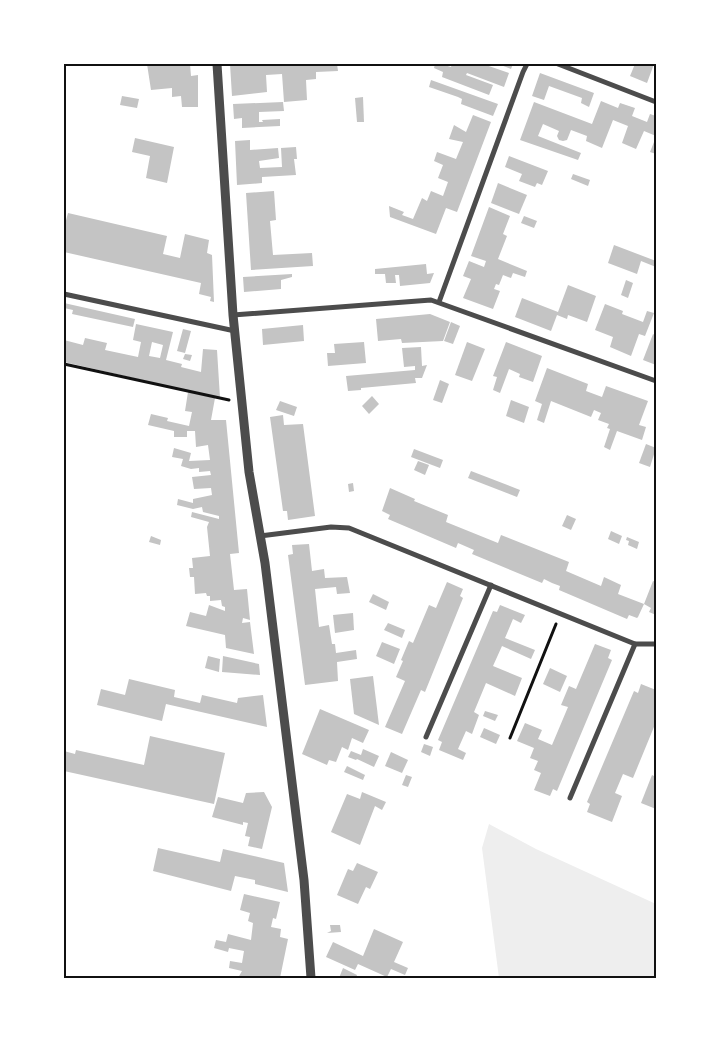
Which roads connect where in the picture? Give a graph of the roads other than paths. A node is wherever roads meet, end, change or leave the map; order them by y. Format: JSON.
{"nodes":[{"id":1,"x":217,"y":64,"type":"edge"},
{"id":2,"x":528,"y":64,"type":"edge"},
{"id":3,"x":558,"y":64,"type":"edge"},
{"id":4,"x":656,"y":102,"type":"edge"},
{"id":5,"x":64,"y":294,"type":"edge"},
{"id":6,"x":439,"y":302,"type":"junction"},
{"id":7,"x":233,"y":315,"type":"junction"},
{"id":8,"x":235,"y":331,"type":"junction"},
{"id":9,"x":656,"y":381,"type":"edge"},
{"id":10,"x":260,"y":536,"type":"junction"},
{"id":11,"x":491,"y":585,"type":"junction"},
{"id":12,"x":635,"y":644,"type":"junction"},
{"id":13,"x":656,"y":644,"type":"edge"},
{"id":14,"x":426,"y":737,"type":"dead end"},
{"id":15,"x":570,"y":798,"type":"dead end"},
{"id":16,"x":311,"y":978,"type":"edge"}],
"edges":[{"from":1,"to":7,"type":"street"},
{"from":2,"to":6,"type":"street"},
{"from":3,"to":4,"type":"street"},
{"from":5,"to":8,"type":"street"},
{"from":6,"to":7,"type":"street"},
{"from":6,"to":9,"type":"street"},
{"from":7,"to":8,"type":"street"},
{"from":8,"to":10,"type":"street"},
{"from":10,"to":11,"type":"street"},
{"from":10,"to":16,"type":"street"},
{"from":11,"to":12,"type":"street"},
{"from":11,"to":14,"type":"street"},
{"from":12,"to":13,"type":"street"},
{"from":12,"to":15,"type":"street"}]}
